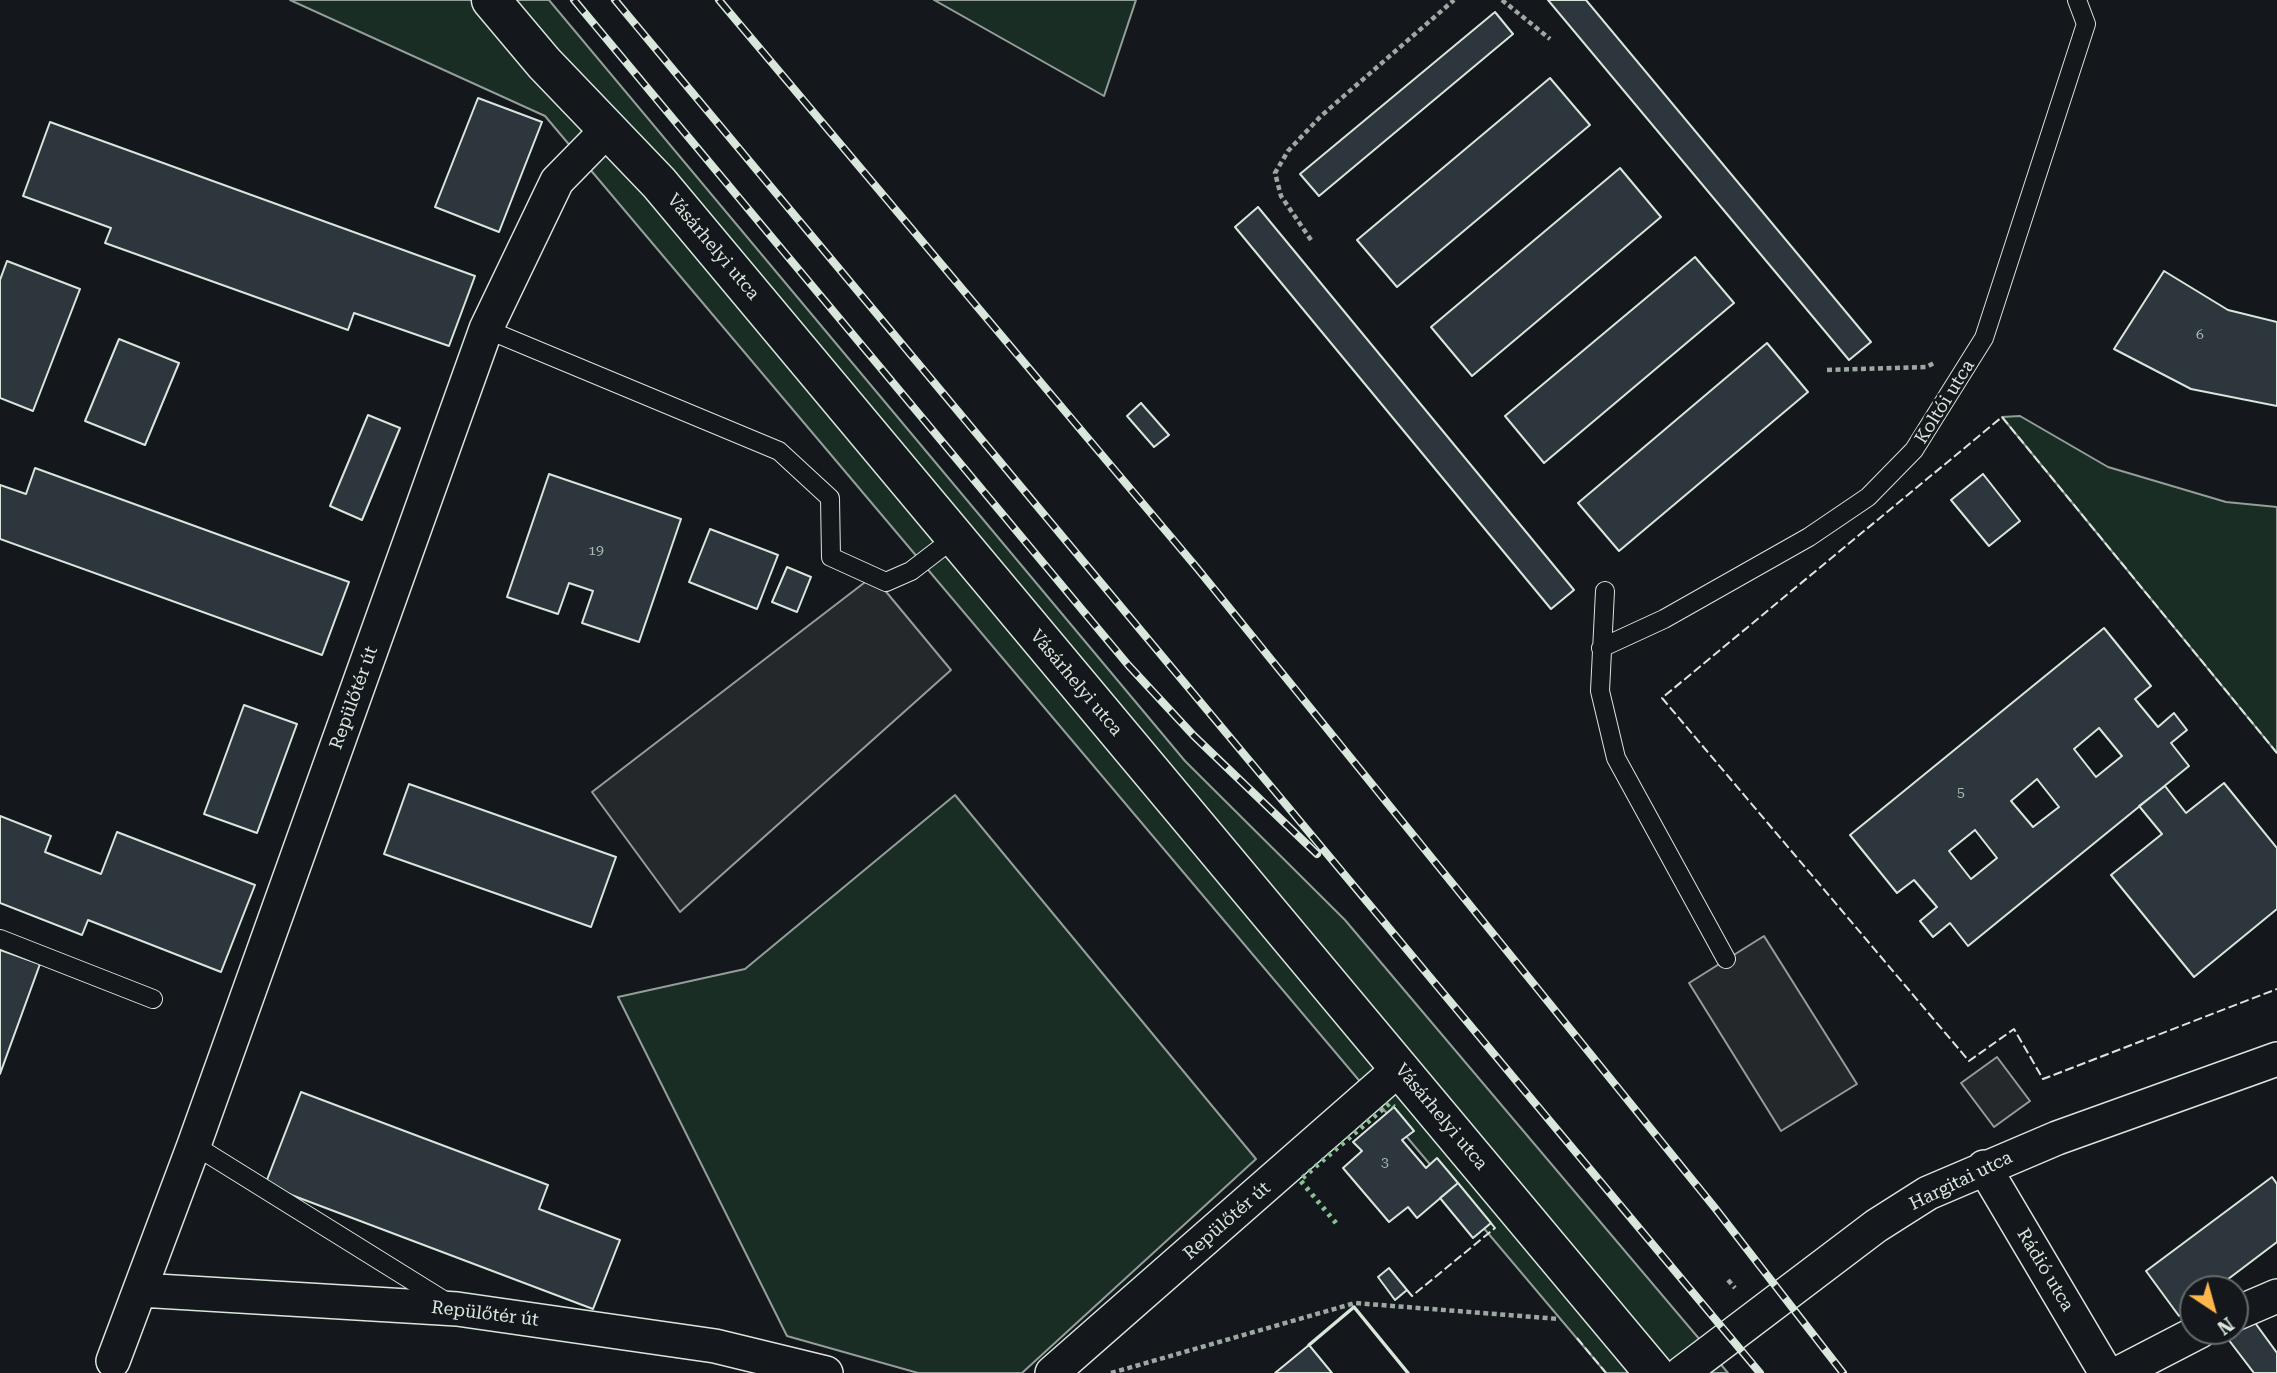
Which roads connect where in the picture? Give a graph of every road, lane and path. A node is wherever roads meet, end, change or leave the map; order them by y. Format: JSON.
{"nodes":[{"id":1,"x":491,"y":0,"type":"edge"},
{"id":2,"x":1454,"y":0,"type":"edge"},
{"id":3,"x":1502,"y":0,"type":"edge"},
{"id":4,"x":2077,"y":0,"type":"edge"},
{"id":5,"x":1550,"y":39,"type":"dead end"},
{"id":6,"x":608,"y":129,"type":"junction"},
{"id":7,"x":1311,"y":240,"type":"dead end"},
{"id":8,"x":486,"y":329,"type":"junction"},
{"id":9,"x":1984,"y":338,"type":"junction"},
{"id":10,"x":1827,"y":370,"type":"dead end"},
{"id":11,"x":954,"y":538,"type":"junction"},
{"id":12,"x":1605,"y":591,"type":"dead end"},
{"id":13,"x":1601,"y":648,"type":"junction"},
{"id":14,"x":0,"y":939,"type":"edge"},
{"id":15,"x":1726,"y":960,"type":"dead end"},
{"id":16,"x":153,"y":999,"type":"dead end"},
{"id":17,"x":2277,"y":1059,"type":"edge"},
{"id":18,"x":1401,"y":1067,"type":"junction"},
{"id":19,"x":194,"y":1146,"type":"junction"},
{"id":20,"x":1984,"y":1167,"type":"junction"},
{"id":21,"x":140,"y":1290,"type":"junction"},
{"id":22,"x":2277,"y":1296,"type":"edge"},
{"id":23,"x":2249,"y":1308,"type":"edge"},
{"id":24,"x":457,"y":1309,"type":"junction"},
{"id":25,"x":1569,"y":1320,"type":"dead end"},
{"id":26,"x":2179,"y":1342,"type":"edge"},
{"id":27,"x":111,"y":1367,"type":"edge"},
{"id":28,"x":826,"y":1373,"type":"edge"},
{"id":29,"x":1052,"y":1373,"type":"edge"},
{"id":30,"x":1111,"y":1373,"type":"edge"},
{"id":31,"x":1654,"y":1373,"type":"edge"},
{"id":32,"x":1682,"y":1373,"type":"edge"},
{"id":33,"x":2106,"y":1373,"type":"edge"},
{"id":34,"x":2119,"y":1373,"type":"edge"}],
"edges":[{"from":1,"to":6,"type":"street","name":"Vásárhelyi utca"},
{"from":2,"to":7,"type":"path"},
{"from":3,"to":5,"type":"path"},
{"from":4,"to":9,"type":"lane","name":"Koltói utca"},
{"from":6,"to":8,"type":"street","name":"Repülőtér út"},
{"from":6,"to":11,"type":"street","name":"Vásárhelyi utca"},
{"from":8,"to":11,"type":"lane"},
{"from":8,"to":19,"type":"street","name":"Repülőtér út"},
{"from":9,"to":10,"type":"path"},
{"from":9,"to":13,"type":"lane","name":"Koltói utca"},
{"from":11,"to":18,"type":"street","name":"Vásárhelyi utca"},
{"from":12,"to":13,"type":"lane"},
{"from":13,"to":15,"type":"lane"},
{"from":14,"to":16,"type":"lane"},
{"from":17,"to":20,"type":"street","name":"Hargitai utca"},
{"from":18,"to":29,"type":"street","name":"Repülőtér út"},
{"from":18,"to":31,"type":"street","name":"Vásárhelyi utca"},
{"from":19,"to":21,"type":"street","name":"Repülőtér út"},
{"from":19,"to":24,"type":"lane"},
{"from":20,"to":32,"type":"street","name":"Hargitai utca"},
{"from":20,"to":33,"type":"street","name":"Rádió utca"},
{"from":21,"to":24,"type":"street","name":"Repülőtér út"},
{"from":21,"to":27,"type":"street","name":"Repülőtér út"},
{"from":22,"to":23,"type":"street"},
{"from":24,"to":28,"type":"street","name":"Repülőtér út"},
{"from":25,"to":30,"type":"path"},
{"from":26,"to":34,"type":"street"}]}
